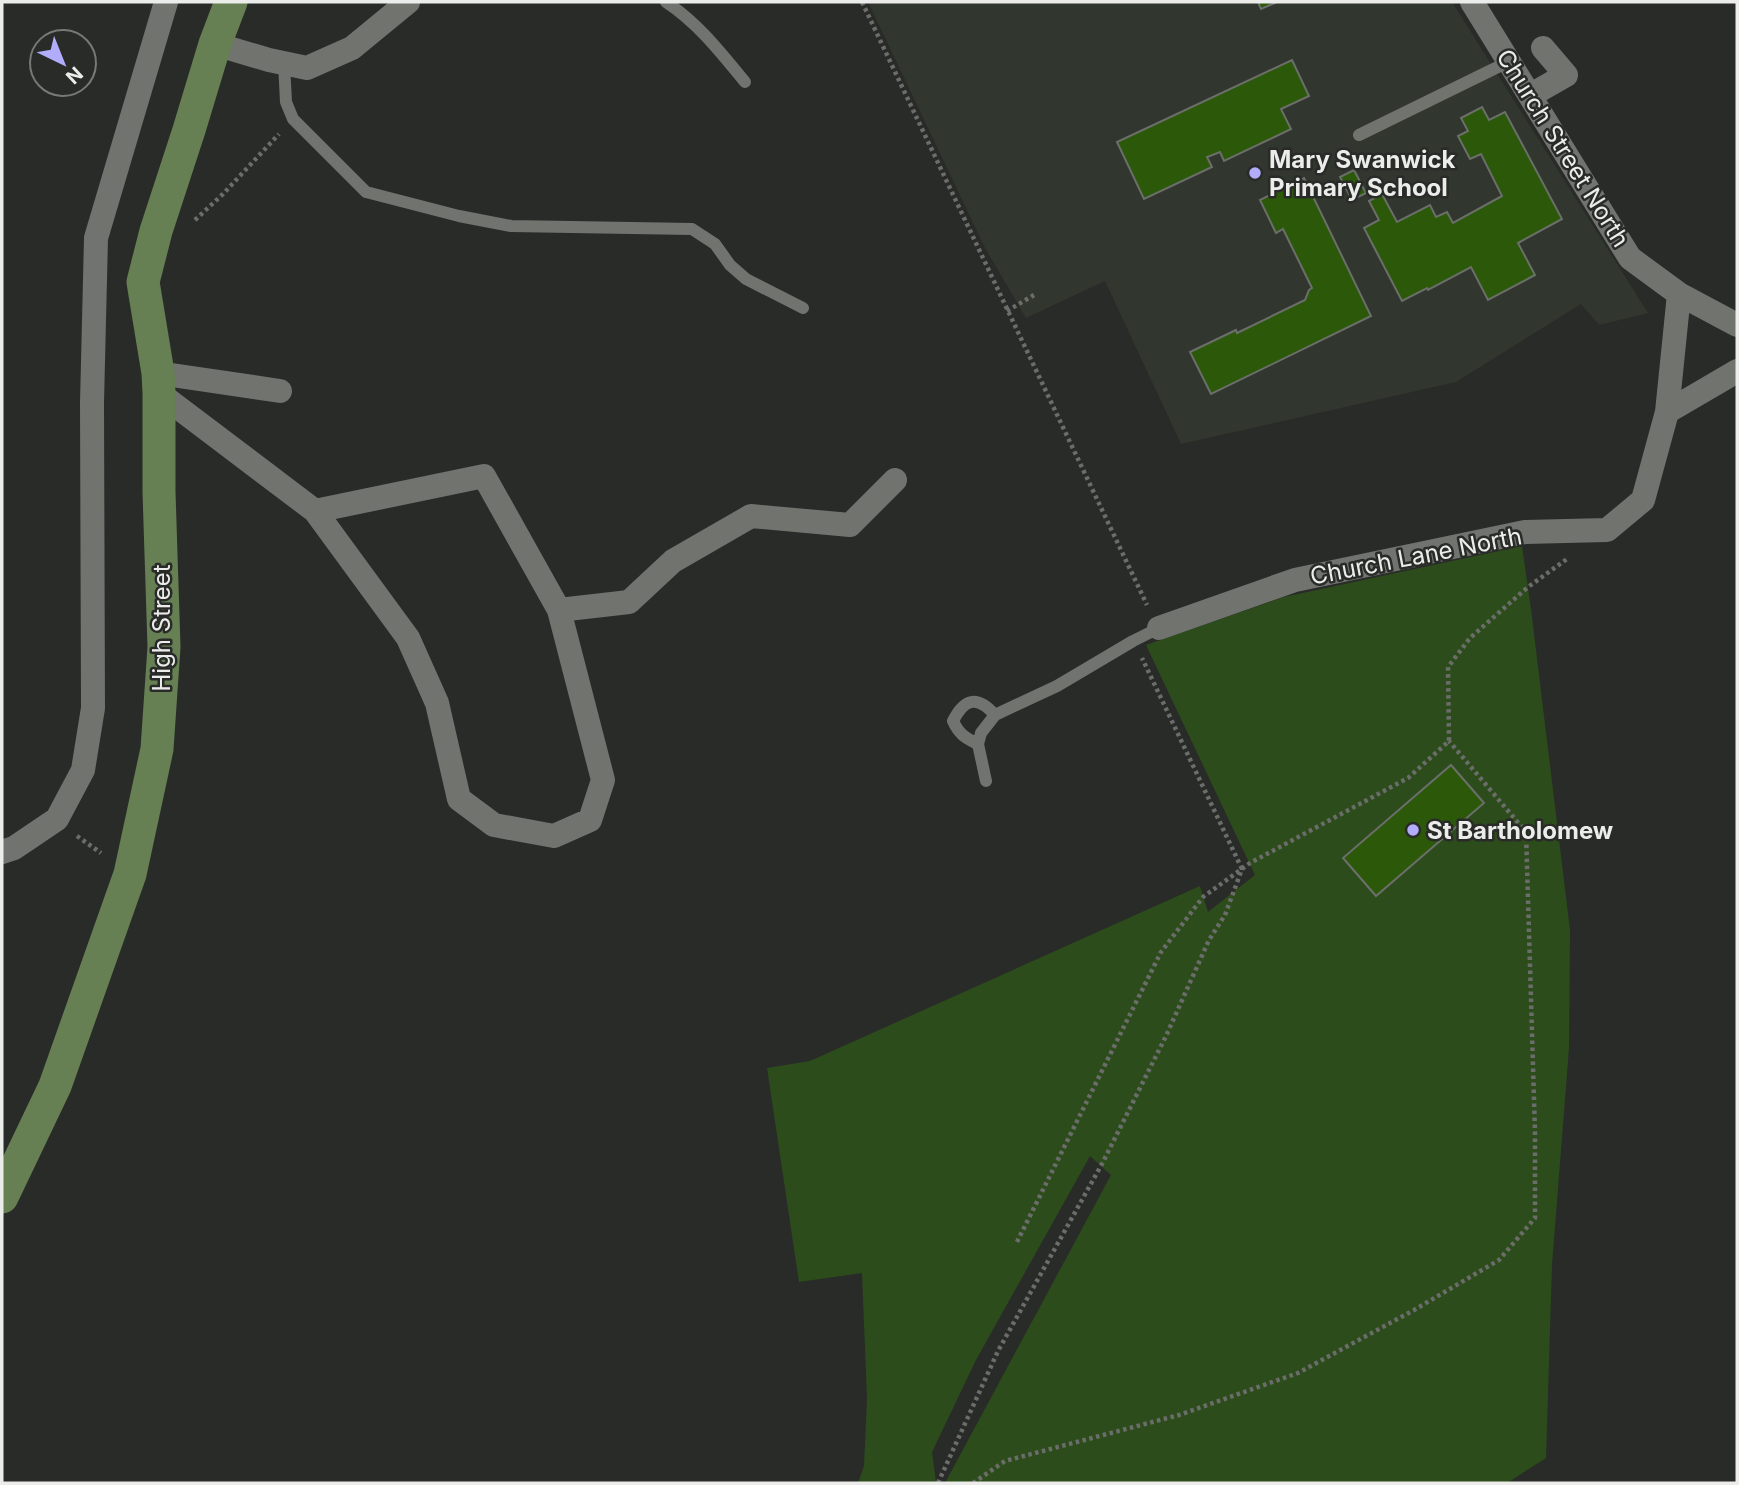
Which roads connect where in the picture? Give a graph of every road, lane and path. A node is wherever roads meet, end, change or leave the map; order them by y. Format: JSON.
{"nodes":[{"id":1,"x":166,"y":2,"type":"edge"},
{"id":2,"x":231,"y":2,"type":"edge"},
{"id":3,"x":408,"y":2,"type":"edge"},
{"id":4,"x":666,"y":2,"type":"edge"},
{"id":5,"x":862,"y":2,"type":"edge"},
{"id":6,"x":1472,"y":2,"type":"edge"},
{"id":7,"x":215,"y":44,"type":"junction"},
{"id":8,"x":1543,"y":48,"type":"dead end"},
{"id":9,"x":1510,"y":61,"type":"junction"},
{"id":10,"x":284,"y":63,"type":"junction"},
{"id":11,"x":746,"y":82,"type":"dead end"},
{"id":12,"x":1531,"y":95,"type":"junction"},
{"id":13,"x":293,"y":119,"type":"junction"},
{"id":14,"x":1359,"y":135,"type":"dead end"},
{"id":15,"x":156,"y":231,"type":"junction"},
{"id":16,"x":1034,"y":295,"type":"dead end"},
{"id":17,"x":1679,"y":295,"type":"junction"},
{"id":18,"x":803,"y":308,"type":"dead end"},
{"id":19,"x":1007,"y":311,"type":"junction"},
{"id":20,"x":1737,"y":325,"type":"edge"},
{"id":21,"x":1737,"y":371,"type":"edge"},
{"id":22,"x":158,"y":383,"type":"junction"},
{"id":23,"x":280,"y":391,"type":"dead end"},
{"id":24,"x":1667,"y":412,"type":"junction"},
{"id":25,"x":895,"y":480,"type":"dead end"},
{"id":26,"x":315,"y":511,"type":"junction"},
{"id":27,"x":1567,"y":558,"type":"dead end"},
{"id":28,"x":559,"y":610,"type":"junction"},
{"id":29,"x":1159,"y":628,"type":"junction"},
{"id":30,"x":1133,"y":641,"type":"junction"},
{"id":31,"x":995,"y":715,"type":"junction"},
{"id":32,"x":1449,"y":741,"type":"junction"},
{"id":33,"x":978,"y":744,"type":"junction"},
{"id":34,"x":986,"y":781,"type":"dead end"},
{"id":35,"x":57,"y":819,"type":"junction"},
{"id":36,"x":2,"y":852,"type":"edge"},
{"id":37,"x":1242,"y":869,"type":"junction"},
{"id":38,"x":130,"y":874,"type":"junction"},
{"id":39,"x":2,"y":1197,"type":"edge"},
{"id":40,"x":1017,"y":1242,"type":"dead end"},
{"id":41,"x":938,"y":1483,"type":"edge"},
{"id":42,"x":973,"y":1483,"type":"edge"}],
"edges":[{"from":1,"to":35,"type":"street"},
{"from":2,"to":7,"type":"main road","name":"High Street"},
{"from":3,"to":10,"type":"street"},
{"from":4,"to":11,"type":"lane"},
{"from":5,"to":19,"type":"path"},
{"from":6,"to":9,"type":"street","name":"Church Street North"},
{"from":7,"to":10,"type":"street"},
{"from":7,"to":15,"type":"main road","name":"High Street"},
{"from":8,"to":12,"type":"street"},
{"from":9,"to":12,"type":"street","name":"Church Street North"},
{"from":9,"to":14,"type":"lane"},
{"from":10,"to":13,"type":"lane"},
{"from":12,"to":17,"type":"street","name":"Church Street North"},
{"from":13,"to":15,"type":"path"},
{"from":13,"to":18,"type":"lane"},
{"from":15,"to":22,"type":"main road","name":"High Street"},
{"from":16,"to":19,"type":"path"},
{"from":17,"to":20,"type":"street","name":"Church Street North"},
{"from":17,"to":24,"type":"street","name":"Church Lane North"},
{"from":19,"to":29,"type":"path"},
{"from":21,"to":24,"type":"street"},
{"from":22,"to":23,"type":"street"},
{"from":22,"to":26,"type":"street"},
{"from":22,"to":38,"type":"main road","name":"High Street"},
{"from":24,"to":29,"type":"street","name":"Church Lane North"},
{"from":25,"to":28,"type":"street"},
{"from":26,"to":28,"type":"street"},
{"from":26,"to":28,"type":"street"},
{"from":27,"to":32,"type":"path"},
{"from":29,"to":30,"type":"lane","name":"Church Lane North"},
{"from":30,"to":31,"type":"lane","name":"Church Lane North"},
{"from":30,"to":37,"type":"path"},
{"from":31,"to":33,"type":"lane"},
{"from":31,"to":33,"type":"lane"},
{"from":32,"to":37,"type":"path"},
{"from":32,"to":42,"type":"path"},
{"from":33,"to":34,"type":"lane"},
{"from":35,"to":36,"type":"street"},
{"from":35,"to":38,"type":"path"},
{"from":37,"to":40,"type":"path"},
{"from":37,"to":41,"type":"path"},
{"from":38,"to":39,"type":"main road","name":"High Street"}]}
